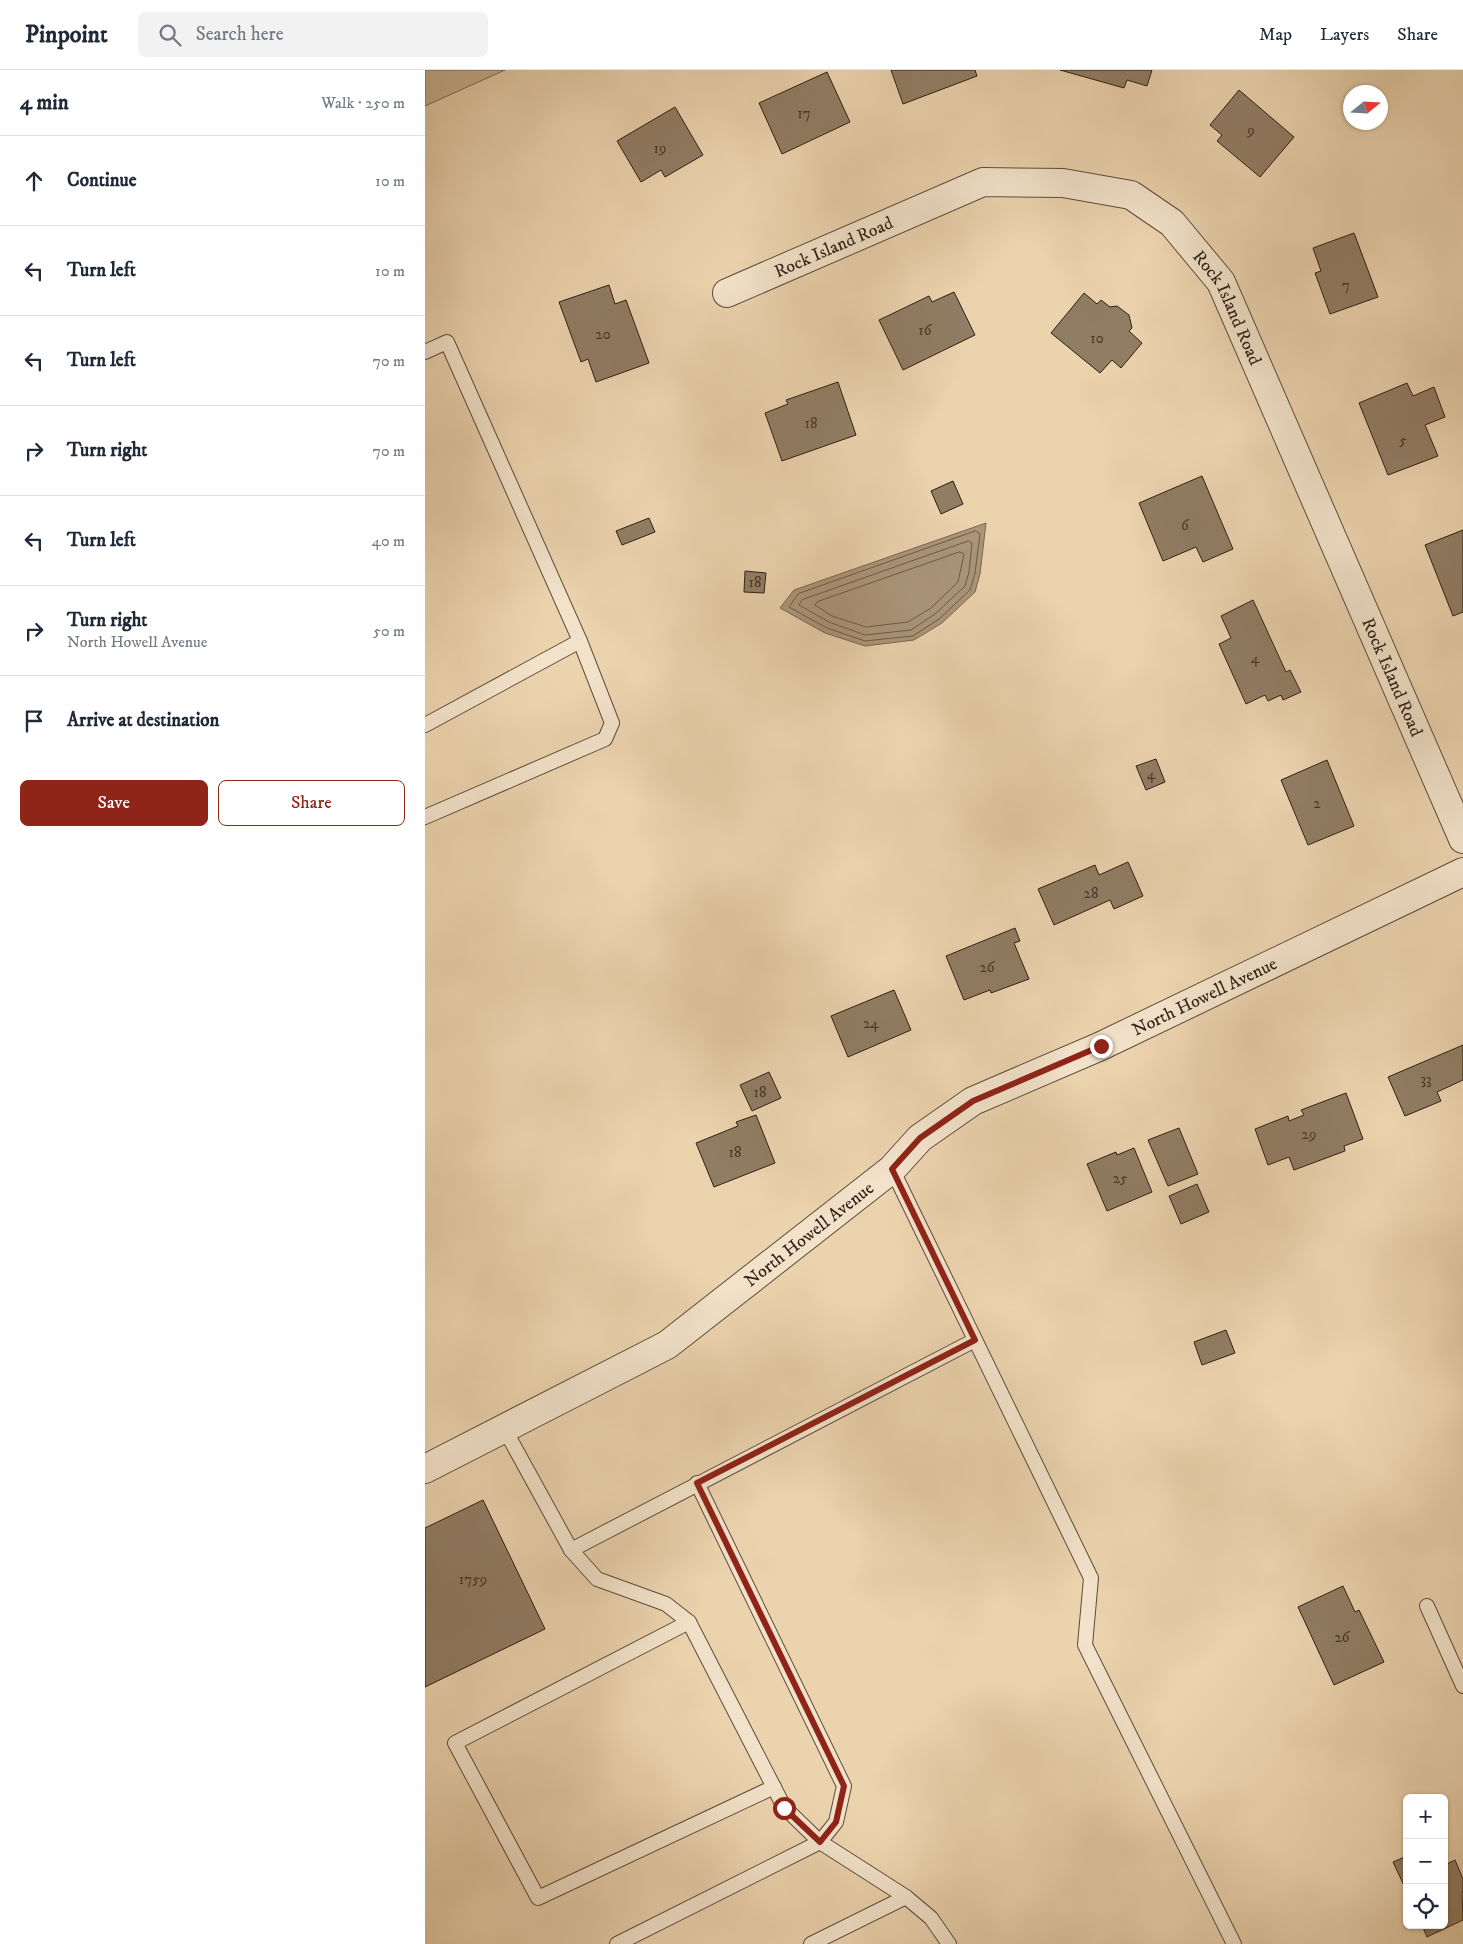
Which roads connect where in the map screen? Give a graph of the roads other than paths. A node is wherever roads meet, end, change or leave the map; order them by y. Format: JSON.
{"nodes":[{"id":1,"x":727,"y":293,"type":"dead end"},
{"id":2,"x":425,"y":352,"type":"edge"},
{"id":3,"x":581,"y":641,"type":"junction"},
{"id":4,"x":425,"y":725,"type":"edge"},
{"id":5,"x":425,"y":818,"type":"edge"},
{"id":6,"x":1463,"y":839,"type":"edge"},
{"id":7,"x":1463,"y":872,"type":"edge"},
{"id":8,"x":892,"y":1169,"type":"junction"},
{"id":9,"x":975,"y":1340,"type":"junction"},
{"id":10,"x":504,"y":1428,"type":"junction"},
{"id":11,"x":425,"y":1469,"type":"edge"},
{"id":12,"x":697,"y":1483,"type":"junction"},
{"id":13,"x":571,"y":1550,"type":"junction"},
{"id":14,"x":1427,"y":1606,"type":"dead end"},
{"id":15,"x":689,"y":1622,"type":"junction"},
{"id":16,"x":1463,"y":1686,"type":"edge"},
{"id":17,"x":774,"y":1787,"type":"junction"},
{"id":18,"x":820,"y":1842,"type":"junction"},
{"id":19,"x":906,"y":1897,"type":"junction"},
{"id":20,"x":815,"y":1943,"type":"edge"},
{"id":21,"x":617,"y":1944,"type":"edge"},
{"id":22,"x":949,"y":1944,"type":"edge"},
{"id":23,"x":1234,"y":1944,"type":"edge"}],
"edges":[{"from":1,"to":6,"type":"street","name":"Rock Island Road"},
{"from":2,"to":3,"type":"lane"},
{"from":3,"to":4,"type":"lane"},
{"from":3,"to":5,"type":"lane"},
{"from":7,"to":8,"type":"street","name":"North Howell Avenue"},
{"from":8,"to":9,"type":"lane"},
{"from":8,"to":10,"type":"street","name":"North Howell Avenue"},
{"from":9,"to":12,"type":"lane"},
{"from":9,"to":23,"type":"lane"},
{"from":10,"to":11,"type":"street","name":"North Howell Avenue"},
{"from":10,"to":13,"type":"lane"},
{"from":12,"to":13,"type":"lane"},
{"from":12,"to":18,"type":"lane"},
{"from":13,"to":15,"type":"lane"},
{"from":14,"to":16,"type":"lane"},
{"from":15,"to":17,"type":"lane"},
{"from":15,"to":17,"type":"lane"},
{"from":17,"to":18,"type":"lane"},
{"from":18,"to":19,"type":"lane"},
{"from":18,"to":21,"type":"lane"},
{"from":19,"to":20,"type":"lane"},
{"from":19,"to":22,"type":"lane"}]}
